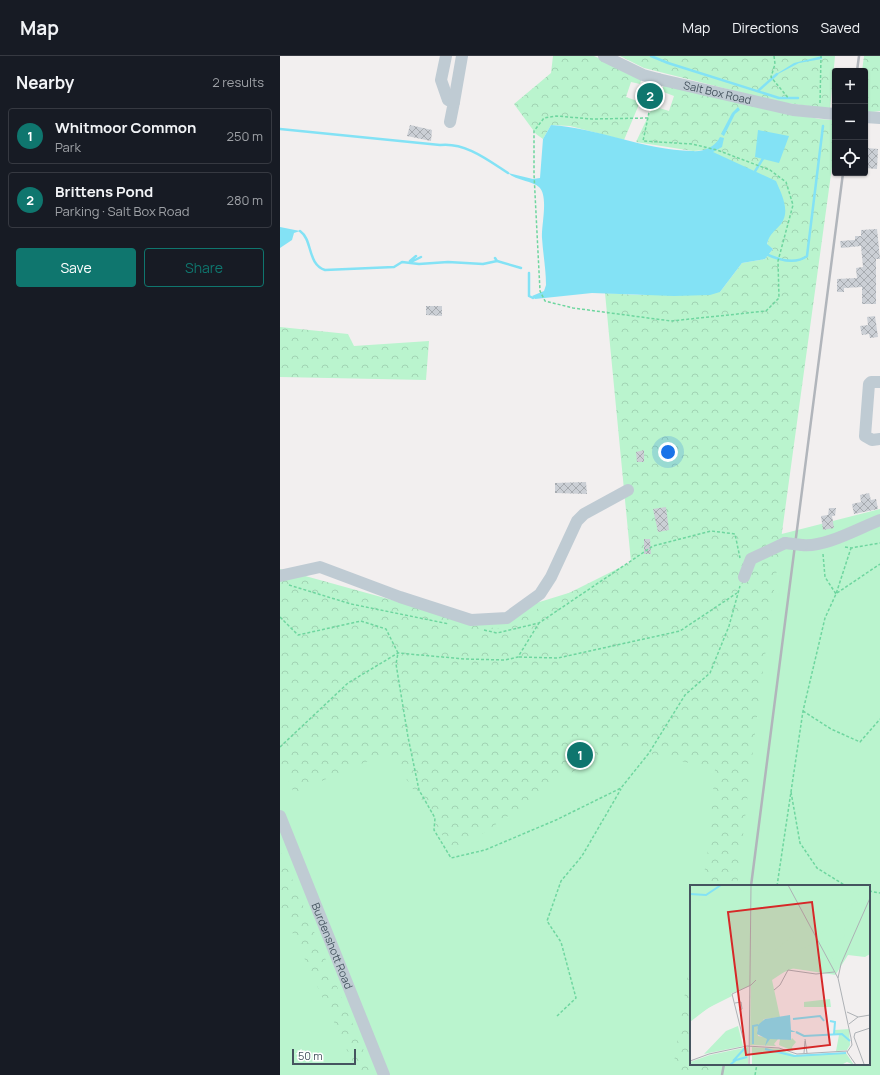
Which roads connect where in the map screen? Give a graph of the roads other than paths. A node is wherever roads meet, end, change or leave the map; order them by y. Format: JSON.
{"nodes":[{"id":1,"x":446,"y":56,"type":"edge"},
{"id":2,"x":462,"y":56,"type":"edge"},
{"id":3,"x":604,"y":56,"type":"edge"},
{"id":4,"x":658,"y":79,"type":"junction"},
{"id":5,"x":653,"y":93,"type":"road end"},
{"id":6,"x":454,"y":102,"type":"junction"},
{"id":7,"x":832,"y":114,"type":"edge"},
{"id":8,"x":868,"y":117,"type":"edge"},
{"id":9,"x":880,"y":119,"type":"edge"},
{"id":10,"x":450,"y":122,"type":"dead end"},
{"id":11,"x":880,"y":382,"type":"edge"},
{"id":12,"x":880,"y":439,"type":"edge"},
{"id":13,"x":628,"y":490,"type":"dead end"},
{"id":14,"x":880,"y":520,"type":"edge"},
{"id":15,"x":744,"y":577,"type":"road end"},
{"id":16,"x":284,"y":580,"type":"edge"},
{"id":17,"x":280,"y":816,"type":"edge"},
{"id":18,"x":384,"y":1075,"type":"edge"}],
"edges":[{"from":1,"to":6,"type":"street"},
{"from":2,"to":6,"type":"street"},
{"from":3,"to":4,"type":"street","name":"Salt Box Road"},
{"from":4,"to":5,"type":"street"},
{"from":4,"to":7,"type":"street","name":"Salt Box Road"},
{"from":6,"to":10,"type":"street"},
{"from":8,"to":9,"type":"street"},
{"from":11,"to":12,"type":"street"},
{"from":13,"to":16,"type":"street"},
{"from":14,"to":15,"type":"street","bridge":true},
{"from":17,"to":18,"type":"street","name":"Burdenshott Road"}]}
